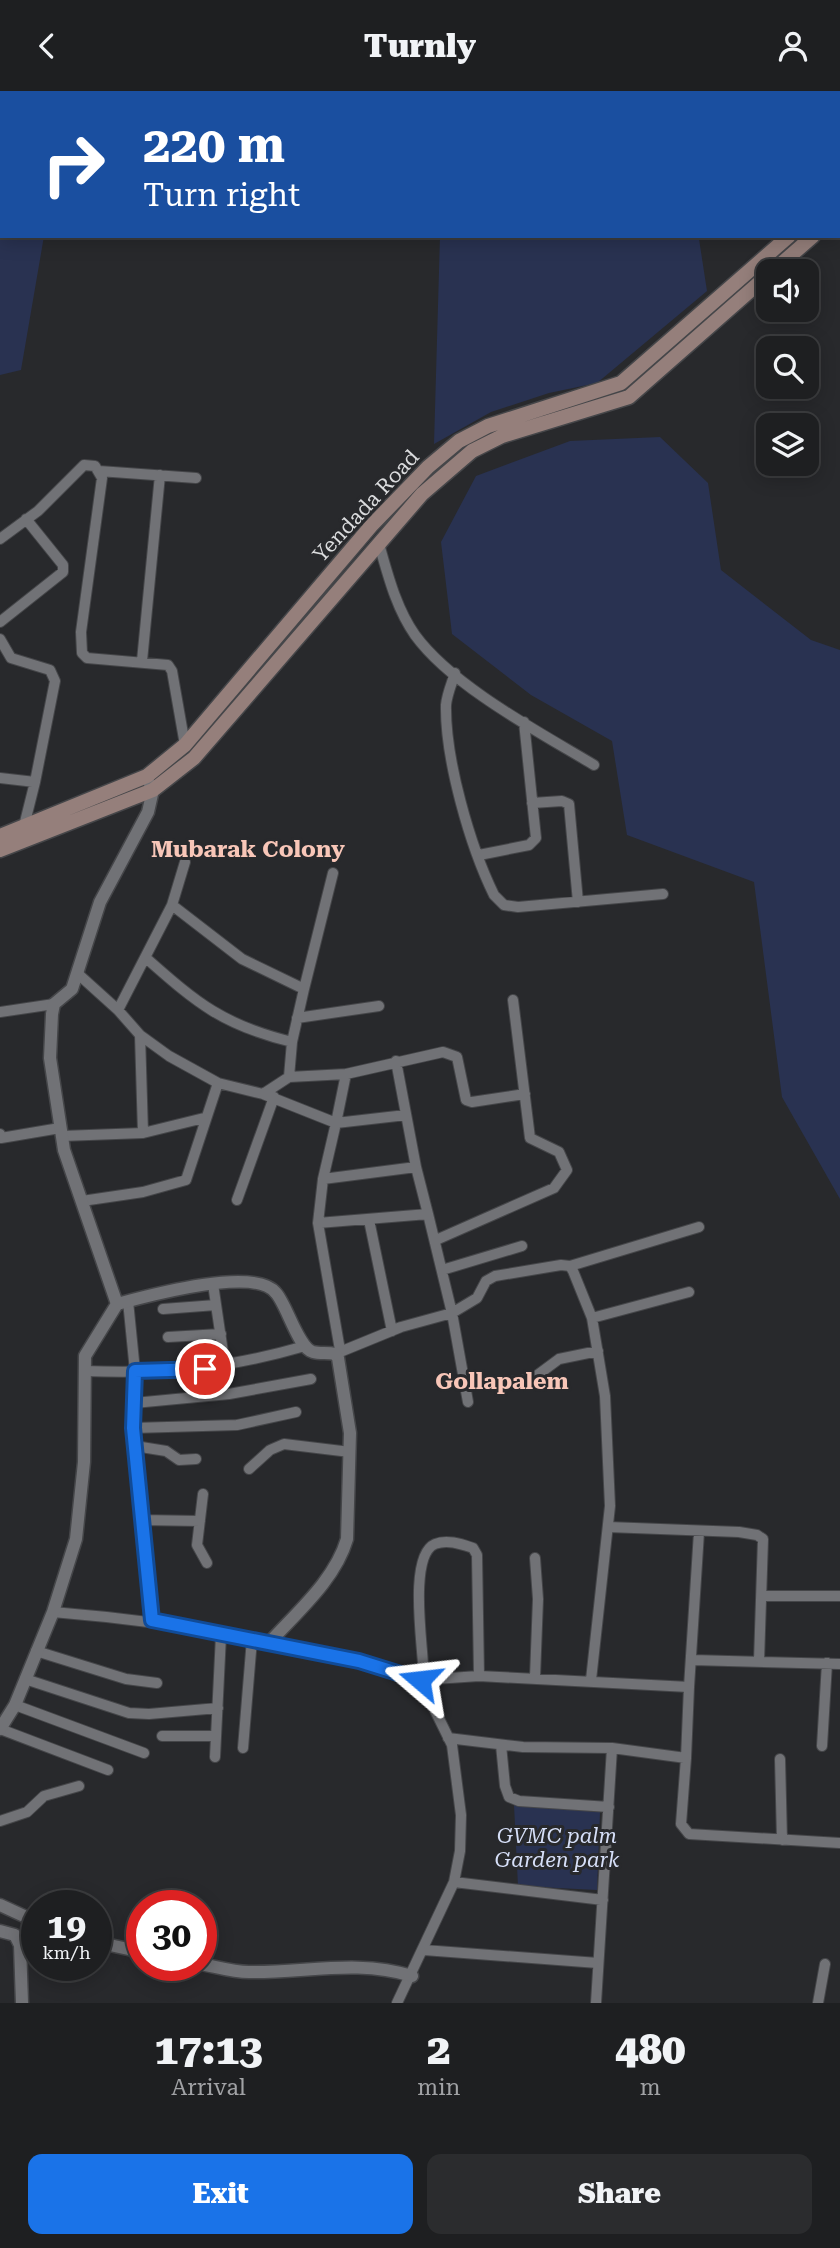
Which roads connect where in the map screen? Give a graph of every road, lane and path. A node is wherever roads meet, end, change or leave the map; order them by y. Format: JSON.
{"nodes":[{"id":1,"x":787,"y":238,"type":"edge"},
{"id":2,"x":811,"y":238,"type":"edge"},
{"id":3,"x":787,"y":259,"type":"edge"},
{"id":4,"x":756,"y":286,"type":"edge"},
{"id":5,"x":99,"y":471,"type":"junction"},
{"id":6,"x":160,"y":475,"type":"junction"},
{"id":7,"x":196,"y":478,"type":"dead end"},
{"id":8,"x":26,"y":519,"type":"junction"},
{"id":9,"x":0,"y":538,"type":"edge"},
{"id":10,"x":379,"y":544,"type":"junction"},
{"id":11,"x":0,"y":622,"type":"edge"},
{"id":12,"x":0,"y":639,"type":"edge"},
{"id":13,"x":142,"y":661,"type":"junction"},
{"id":14,"x":455,"y":673,"type":"junction"},
{"id":15,"x":524,"y":722,"type":"junction"},
{"id":16,"x":185,"y":745,"type":"junction"},
{"id":17,"x":594,"y":765,"type":"dead end"},
{"id":18,"x":0,"y":778,"type":"edge"},
{"id":19,"x":35,"y":782,"type":"junction"},
{"id":20,"x":150,"y":783,"type":"junction"},
{"id":21,"x":532,"y":803,"type":"junction"},
{"id":22,"x":24,"y":826,"type":"junction"},
{"id":23,"x":0,"y":836,"type":"edge"},
{"id":24,"x":0,"y":850,"type":"edge"},
{"id":25,"x":479,"y":855,"type":"junction"},
{"id":26,"x":185,"y":862,"type":"dead end"},
{"id":27,"x":333,"y":873,"type":"dead end"},
{"id":28,"x":663,"y":894,"type":"dead end"},
{"id":29,"x":578,"y":902,"type":"junction"},
{"id":30,"x":172,"y":905,"type":"junction"},
{"id":31,"x":146,"y":958,"type":"junction"},
{"id":32,"x":77,"y":973,"type":"junction"},
{"id":33,"x":304,"y":989,"type":"junction"},
{"id":34,"x":513,"y":1000,"type":"dead end"},
{"id":35,"x":54,"y":1004,"type":"junction"},
{"id":36,"x":379,"y":1006,"type":"dead end"},
{"id":37,"x":118,"y":1010,"type":"junction"},
{"id":38,"x":0,"y":1012,"type":"edge"},
{"id":39,"x":297,"y":1018,"type":"junction"},
{"id":40,"x":140,"y":1035,"type":"junction"},
{"id":41,"x":292,"y":1042,"type":"junction"},
{"id":42,"x":396,"y":1061,"type":"junction"},
{"id":43,"x":346,"y":1074,"type":"junction"},
{"id":44,"x":289,"y":1077,"type":"junction"},
{"id":45,"x":218,"y":1083,"type":"junction"},
{"id":46,"x":263,"y":1094,"type":"junction"},
{"id":47,"x":525,"y":1094,"type":"junction"},
{"id":48,"x":274,"y":1097,"type":"junction"},
{"id":49,"x":406,"y":1115,"type":"junction"},
{"id":50,"x":204,"y":1118,"type":"junction"},
{"id":51,"x":336,"y":1123,"type":"junction"},
{"id":52,"x":61,"y":1132,"type":"junction"},
{"id":53,"x":143,"y":1133,"type":"junction"},
{"id":54,"x":0,"y":1137,"type":"edge"},
{"id":55,"x":416,"y":1167,"type":"junction"},
{"id":56,"x":323,"y":1179,"type":"junction"},
{"id":57,"x":237,"y":1200,"type":"dead end"},
{"id":58,"x":82,"y":1201,"type":"junction"},
{"id":59,"x":428,"y":1214,"type":"junction"},
{"id":60,"x":369,"y":1220,"type":"junction"},
{"id":61,"x":317,"y":1223,"type":"junction"},
{"id":62,"x":699,"y":1227,"type":"dead end"},
{"id":63,"x":436,"y":1240,"type":"junction"},
{"id":64,"x":522,"y":1246,"type":"dead end"},
{"id":65,"x":569,"y":1266,"type":"junction"},
{"id":66,"x":442,"y":1270,"type":"junction"},
{"id":67,"x":213,"y":1284,"type":"junction"},
{"id":68,"x":689,"y":1292,"type":"dead end"},
{"id":69,"x":123,"y":1303,"type":"junction"},
{"id":70,"x":216,"y":1305,"type":"junction"},
{"id":71,"x":163,"y":1309,"type":"dead end"},
{"id":72,"x":452,"y":1313,"type":"junction"},
{"id":73,"x":592,"y":1318,"type":"junction"},
{"id":74,"x":392,"y":1331,"type":"junction"},
{"id":75,"x":221,"y":1334,"type":"junction"},
{"id":76,"x":168,"y":1337,"type":"dead end"},
{"id":77,"x":304,"y":1346,"type":"junction"},
{"id":78,"x":598,"y":1351,"type":"junction"},
{"id":79,"x":337,"y":1352,"type":"junction"},
{"id":80,"x":225,"y":1366,"type":"junction"},
{"id":81,"x":84,"y":1371,"type":"junction"},
{"id":82,"x":135,"y":1371,"type":"junction"},
{"id":83,"x":311,"y":1379,"type":"dead end"},
{"id":84,"x":496,"y":1384,"type":"dead end"},
{"id":85,"x":468,"y":1402,"type":"dead end"},
{"id":86,"x":134,"y":1403,"type":"junction"},
{"id":87,"x":296,"y":1412,"type":"dead end"},
{"id":88,"x":133,"y":1428,"type":"junction"},
{"id":89,"x":135,"y":1446,"type":"junction"},
{"id":90,"x":350,"y":1452,"type":"junction"},
{"id":91,"x":196,"y":1459,"type":"dead end"},
{"id":92,"x":249,"y":1469,"type":"dead end"},
{"id":93,"x":203,"y":1494,"type":"dead end"},
{"id":94,"x":141,"y":1520,"type":"junction"},
{"id":95,"x":200,"y":1521,"type":"junction"},
{"id":96,"x":608,"y":1527,"type":"junction"},
{"id":97,"x":699,"y":1532,"type":"junction"},
{"id":98,"x":535,"y":1558,"type":"dead end"},
{"id":99,"x":207,"y":1563,"type":"dead end"},
{"id":100,"x":762,"y":1596,"type":"junction"},
{"id":101,"x":840,"y":1596,"type":"edge"},
{"id":102,"x":53,"y":1612,"type":"junction"},
{"id":103,"x":152,"y":1620,"type":"junction"},
{"id":104,"x":221,"y":1635,"type":"junction"},
{"id":105,"x":252,"y":1639,"type":"junction"},
{"id":106,"x":269,"y":1643,"type":"junction"},
{"id":107,"x":36,"y":1651,"type":"junction"},
{"id":108,"x":693,"y":1660,"type":"junction"},
{"id":109,"x":759,"y":1661,"type":"junction"},
{"id":110,"x":827,"y":1663,"type":"junction"},
{"id":111,"x":840,"y":1664,"type":"edge"},
{"id":112,"x":479,"y":1675,"type":"junction"},
{"id":113,"x":535,"y":1677,"type":"junction"},
{"id":114,"x":25,"y":1679,"type":"junction"},
{"id":115,"x":420,"y":1680,"type":"junction"},
{"id":116,"x":591,"y":1680,"type":"junction"},
{"id":117,"x":157,"y":1683,"type":"dead end"},
{"id":118,"x":689,"y":1687,"type":"junction"},
{"id":119,"x":15,"y":1705,"type":"junction"},
{"id":120,"x":218,"y":1708,"type":"junction"},
{"id":121,"x":0,"y":1729,"type":"edge"},
{"id":122,"x":162,"y":1736,"type":"dead end"},
{"id":123,"x":216,"y":1736,"type":"junction"},
{"id":124,"x":448,"y":1738,"type":"junction"},
{"id":125,"x":501,"y":1745,"type":"junction"},
{"id":126,"x":822,"y":1747,"type":"dead end"},
{"id":127,"x":243,"y":1748,"type":"dead end"},
{"id":128,"x":612,"y":1748,"type":"junction"},
{"id":129,"x":144,"y":1753,"type":"dead end"},
{"id":130,"x":215,"y":1757,"type":"dead end"},
{"id":131,"x":686,"y":1758,"type":"junction"},
{"id":132,"x":780,"y":1759,"type":"dead end"},
{"id":133,"x":108,"y":1770,"type":"dead end"},
{"id":134,"x":79,"y":1786,"type":"dead end"},
{"id":135,"x":609,"y":1807,"type":"junction"},
{"id":136,"x":0,"y":1821,"type":"edge"},
{"id":137,"x":782,"y":1840,"type":"junction"},
{"id":138,"x":840,"y":1843,"type":"edge"},
{"id":139,"x":454,"y":1882,"type":"junction"},
{"id":140,"x":603,"y":1900,"type":"junction"},
{"id":141,"x":0,"y":1905,"type":"edge"},
{"id":142,"x":21,"y":1915,"type":"edge"},
{"id":143,"x":0,"y":1931,"type":"edge"},
{"id":144,"x":424,"y":1950,"type":"junction"},
{"id":145,"x":598,"y":1963,"type":"junction"},
{"id":146,"x":825,"y":1964,"type":"dead end"},
{"id":147,"x":217,"y":1967,"type":"edge"},
{"id":148,"x":412,"y":1976,"type":"junction"},
{"id":149,"x":22,"y":2003,"type":"edge"},
{"id":150,"x":397,"y":2003,"type":"edge"},
{"id":151,"x":596,"y":2003,"type":"edge"},
{"id":152,"x":818,"y":2003,"type":"edge"}],
"edges":[{"from":1,"to":16,"type":"main road","name":"Yendada Road"},
{"from":2,"to":3,"type":"main road"},
{"from":4,"to":10,"type":"main road","name":"Yendada Road"},
{"from":5,"to":6,"type":"street"},
{"from":5,"to":8,"type":"street"},
{"from":5,"to":13,"type":"street"},
{"from":6,"to":7,"type":"street"},
{"from":6,"to":13,"type":"street"},
{"from":8,"to":9,"type":"street"},
{"from":8,"to":11,"type":"street"},
{"from":10,"to":14,"type":"street"},
{"from":10,"to":20,"type":"main road","name":"Yendada Road"},
{"from":12,"to":19,"type":"street"},
{"from":13,"to":16,"type":"street"},
{"from":14,"to":15,"type":"street"},
{"from":14,"to":25,"type":"street"},
{"from":15,"to":17,"type":"street"},
{"from":15,"to":21,"type":"street"},
{"from":16,"to":20,"type":"main road","name":"Yendada Road"},
{"from":18,"to":19,"type":"street"},
{"from":19,"to":22,"type":"street"},
{"from":20,"to":22,"type":"main road","name":"Yendada Road"},
{"from":20,"to":24,"type":"main road","name":"Yendada Road"},
{"from":20,"to":32,"type":"street"},
{"from":21,"to":25,"type":"street"},
{"from":21,"to":29,"type":"street"},
{"from":22,"to":23,"type":"main road","name":"Yendada Road"},
{"from":25,"to":29,"type":"street"},
{"from":26,"to":30,"type":"street"},
{"from":27,"to":33,"type":"street"},
{"from":28,"to":29,"type":"street"},
{"from":30,"to":31,"type":"street"},
{"from":30,"to":33,"type":"street"},
{"from":31,"to":37,"type":"street"},
{"from":31,"to":41,"type":"street"},
{"from":32,"to":35,"type":"street"},
{"from":32,"to":37,"type":"street"},
{"from":33,"to":39,"type":"street"},
{"from":34,"to":47,"type":"street"},
{"from":35,"to":38,"type":"street"},
{"from":35,"to":52,"type":"street"},
{"from":36,"to":39,"type":"street"},
{"from":37,"to":40,"type":"street"},
{"from":39,"to":41,"type":"street"},
{"from":40,"to":45,"type":"street"},
{"from":40,"to":53,"type":"street"},
{"from":41,"to":44,"type":"street"},
{"from":42,"to":43,"type":"street"},
{"from":42,"to":47,"type":"street"},
{"from":42,"to":49,"type":"street"},
{"from":43,"to":44,"type":"street"},
{"from":43,"to":51,"type":"street"},
{"from":44,"to":46,"type":"street"},
{"from":45,"to":46,"type":"street"},
{"from":45,"to":50,"type":"street"},
{"from":46,"to":48,"type":"street"},
{"from":47,"to":63,"type":"street"},
{"from":48,"to":51,"type":"street"},
{"from":48,"to":57,"type":"street"},
{"from":49,"to":51,"type":"street"},
{"from":49,"to":55,"type":"street"},
{"from":50,"to":53,"type":"street"},
{"from":50,"to":58,"type":"street"},
{"from":51,"to":56,"type":"street"},
{"from":52,"to":53,"type":"street"},
{"from":52,"to":54,"type":"street"},
{"from":52,"to":58,"type":"street"},
{"from":55,"to":56,"type":"street"},
{"from":55,"to":59,"type":"street"},
{"from":56,"to":61,"type":"street"},
{"from":58,"to":69,"type":"street"},
{"from":59,"to":60,"type":"street"},
{"from":59,"to":63,"type":"street"},
{"from":60,"to":61,"type":"street"},
{"from":60,"to":74,"type":"street"},
{"from":61,"to":79,"type":"street"},
{"from":62,"to":65,"type":"street"},
{"from":63,"to":66,"type":"street"},
{"from":64,"to":66,"type":"street"},
{"from":65,"to":72,"type":"street"},
{"from":65,"to":73,"type":"street"},
{"from":66,"to":72,"type":"street"},
{"from":67,"to":69,"type":"street"},
{"from":67,"to":70,"type":"street"},
{"from":67,"to":77,"type":"street"},
{"from":68,"to":73,"type":"street"},
{"from":69,"to":81,"type":"street"},
{"from":69,"to":82,"type":"street"},
{"from":70,"to":71,"type":"street"},
{"from":70,"to":75,"type":"street"},
{"from":72,"to":74,"type":"street"},
{"from":72,"to":85,"type":"street"},
{"from":73,"to":78,"type":"street"},
{"from":74,"to":79,"type":"street"},
{"from":75,"to":76,"type":"street"},
{"from":75,"to":80,"type":"street"},
{"from":77,"to":79,"type":"street"},
{"from":77,"to":80,"type":"street"},
{"from":78,"to":84,"type":"street"},
{"from":78,"to":96,"type":"street"},
{"from":79,"to":90,"type":"street"},
{"from":80,"to":82,"type":"street"},
{"from":81,"to":82,"type":"street"},
{"from":81,"to":102,"type":"street"},
{"from":82,"to":86,"type":"street"},
{"from":83,"to":86,"type":"street"},
{"from":86,"to":88,"type":"street"},
{"from":87,"to":88,"type":"street"},
{"from":88,"to":89,"type":"street"},
{"from":89,"to":91,"type":"street"},
{"from":89,"to":94,"type":"street"},
{"from":90,"to":92,"type":"street"},
{"from":90,"to":106,"type":"street"},
{"from":93,"to":95,"type":"street"},
{"from":94,"to":95,"type":"street"},
{"from":94,"to":103,"type":"street"},
{"from":95,"to":99,"type":"street"},
{"from":96,"to":97,"type":"street"},
{"from":96,"to":116,"type":"street"},
{"from":97,"to":100,"type":"street"},
{"from":97,"to":108,"type":"street"},
{"from":98,"to":113,"type":"street"},
{"from":100,"to":101,"type":"street"},
{"from":100,"to":109,"type":"street"},
{"from":102,"to":103,"type":"street"},
{"from":102,"to":107,"type":"street"},
{"from":103,"to":104,"type":"street"},
{"from":104,"to":105,"type":"street"},
{"from":104,"to":120,"type":"street"},
{"from":105,"to":106,"type":"street"},
{"from":105,"to":127,"type":"street"},
{"from":106,"to":115,"type":"street"},
{"from":107,"to":114,"type":"street"},
{"from":107,"to":117,"type":"street"},
{"from":108,"to":109,"type":"street"},
{"from":108,"to":118,"type":"street"},
{"from":109,"to":110,"type":"street"},
{"from":110,"to":111,"type":"street"},
{"from":110,"to":126,"type":"street"},
{"from":112,"to":113,"type":"street"},
{"from":112,"to":115,"type":"street"},
{"from":112,"to":115,"type":"street"},
{"from":113,"to":116,"type":"street"},
{"from":114,"to":119,"type":"street"},
{"from":114,"to":120,"type":"street"},
{"from":115,"to":124,"type":"street"},
{"from":116,"to":118,"type":"street"},
{"from":118,"to":131,"type":"street"},
{"from":119,"to":121,"type":"street"},
{"from":119,"to":129,"type":"street"},
{"from":120,"to":123,"type":"street"},
{"from":121,"to":133,"type":"street"},
{"from":122,"to":123,"type":"street"},
{"from":123,"to":130,"type":"street"},
{"from":124,"to":125,"type":"street"},
{"from":124,"to":139,"type":"street"},
{"from":125,"to":128,"type":"street"},
{"from":125,"to":135,"type":"street"},
{"from":128,"to":131,"type":"street"},
{"from":128,"to":135,"type":"street"},
{"from":131,"to":137,"type":"street"},
{"from":132,"to":137,"type":"street"},
{"from":134,"to":136,"type":"street"},
{"from":135,"to":140,"type":"street"},
{"from":137,"to":138,"type":"street"},
{"from":139,"to":140,"type":"street"},
{"from":139,"to":144,"type":"street"},
{"from":140,"to":145,"type":"street"},
{"from":141,"to":142,"type":"street"},
{"from":143,"to":149,"type":"street"},
{"from":144,"to":145,"type":"street"},
{"from":144,"to":148,"type":"street"},
{"from":145,"to":151,"type":"street"},
{"from":146,"to":152,"type":"street"},
{"from":147,"to":148,"type":"street"},
{"from":148,"to":150,"type":"street"}]}
